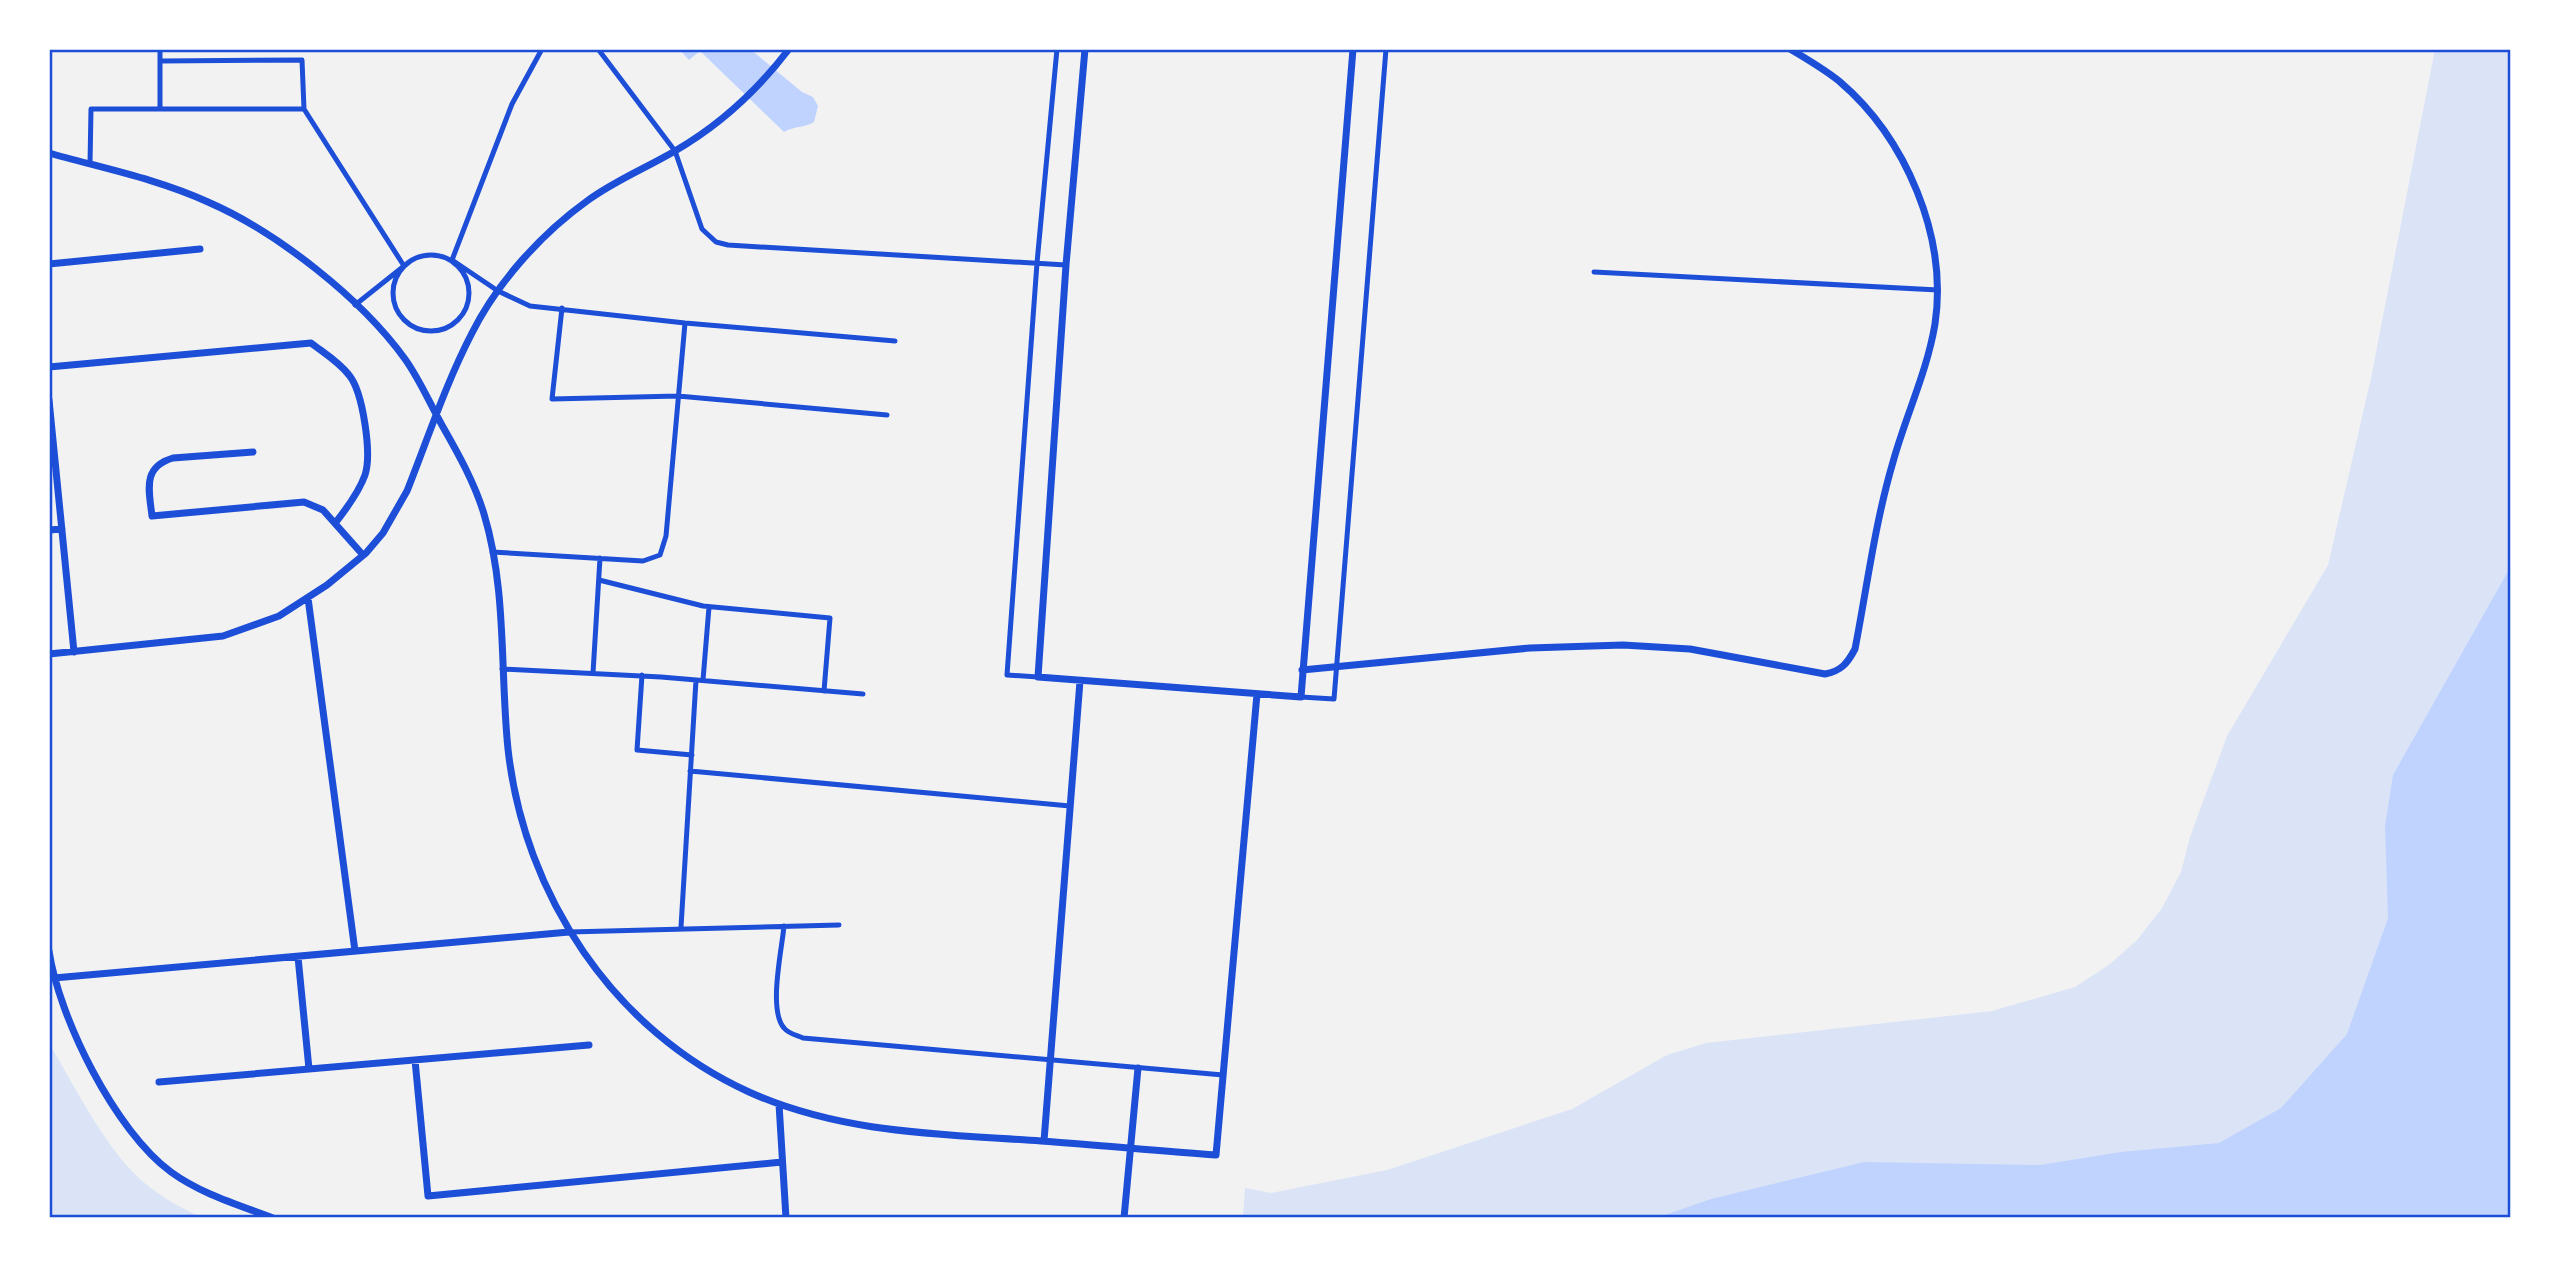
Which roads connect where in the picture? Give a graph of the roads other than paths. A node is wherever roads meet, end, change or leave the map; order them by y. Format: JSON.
{"nodes":[{"id":1,"x":160,"y":49,"type":"edge"},
{"id":2,"x":542,"y":49,"type":"edge"},
{"id":3,"x":598,"y":49,"type":"edge"},
{"id":4,"x":789,"y":49,"type":"edge"},
{"id":5,"x":1057,"y":49,"type":"edge"},
{"id":6,"x":1085,"y":49,"type":"edge"},
{"id":7,"x":1353,"y":49,"type":"edge"},
{"id":8,"x":1386,"y":49,"type":"edge"},
{"id":9,"x":1790,"y":49,"type":"edge"},
{"id":10,"x":160,"y":61,"type":"junction"},
{"id":11,"x":160,"y":108,"type":"junction"},
{"id":12,"x":304,"y":108,"type":"junction"},
{"id":13,"x":675,"y":151,"type":"junction"},
{"id":14,"x":49,"y":153,"type":"edge"},
{"id":15,"x":90,"y":164,"type":"junction"},
{"id":16,"x":200,"y":249,"type":"dead end"},
{"id":17,"x":452,"y":260,"type":"junction"},
{"id":18,"x":1037,"y":263,"type":"junction"},
{"id":19,"x":49,"y":264,"type":"edge"},
{"id":20,"x":1066,"y":265,"type":"junction"},
{"id":21,"x":404,"y":266,"type":"junction"},
{"id":22,"x":1594,"y":272,"type":"dead end"},
{"id":23,"x":1938,"y":290,"type":"junction"},
{"id":24,"x":498,"y":291,"type":"junction"},
{"id":25,"x":355,"y":305,"type":"junction"},
{"id":26,"x":562,"y":308,"type":"junction"},
{"id":27,"x":685,"y":323,"type":"junction"},
{"id":28,"x":895,"y":341,"type":"dead end"},
{"id":29,"x":49,"y":367,"type":"edge"},
{"id":30,"x":678,"y":396,"type":"junction"},
{"id":31,"x":49,"y":400,"type":"edge"},
{"id":32,"x":436,"y":415,"type":"junction"},
{"id":33,"x":887,"y":415,"type":"dead end"},
{"id":34,"x":253,"y":452,"type":"dead end"},
{"id":35,"x":336,"y":522,"type":"junction"},
{"id":36,"x":62,"y":528,"type":"junction"},
{"id":37,"x":49,"y":530,"type":"edge"},
{"id":38,"x":492,"y":552,"type":"junction"},
{"id":39,"x":363,"y":555,"type":"junction"},
{"id":40,"x":600,"y":558,"type":"junction"},
{"id":41,"x":599,"y":580,"type":"junction"},
{"id":42,"x":308,"y":598,"type":"junction"},
{"id":43,"x":709,"y":607,"type":"junction"},
{"id":44,"x":74,"y":652,"type":"junction"},
{"id":45,"x":49,"y":654,"type":"edge"},
{"id":46,"x":1336,"y":666,"type":"junction"},
{"id":47,"x":502,"y":669,"type":"junction"},
{"id":48,"x":1302,"y":670,"type":"junction"},
{"id":49,"x":593,"y":673,"type":"junction"},
{"id":50,"x":642,"y":676,"type":"junction"},
{"id":51,"x":1038,"y":677,"type":"junction"},
{"id":52,"x":700,"y":680,"type":"junction"},
{"id":53,"x":1080,"y":681,"type":"junction"},
{"id":54,"x":824,"y":691,"type":"junction"},
{"id":55,"x":863,"y":694,"type":"dead end"},
{"id":56,"x":1256,"y":694,"type":"junction"},
{"id":57,"x":1301,"y":697,"type":"junction"},
{"id":58,"x":692,"y":755,"type":"junction"},
{"id":59,"x":690,"y":771,"type":"junction"},
{"id":60,"x":1070,"y":806,"type":"junction"},
{"id":61,"x":839,"y":925,"type":"dead end"},
{"id":62,"x":784,"y":926,"type":"junction"},
{"id":63,"x":681,"y":927,"type":"junction"},
{"id":64,"x":569,"y":932,"type":"junction"},
{"id":65,"x":49,"y":951,"type":"edge"},
{"id":66,"x":355,"y":951,"type":"junction"},
{"id":67,"x":298,"y":957,"type":"junction"},
{"id":68,"x":54,"y":978,"type":"junction"},
{"id":69,"x":589,"y":1045,"type":"dead end"},
{"id":70,"x":415,"y":1060,"type":"junction"},
{"id":71,"x":1049,"y":1060,"type":"junction"},
{"id":72,"x":1138,"y":1068,"type":"junction"},
{"id":73,"x":309,"y":1069,"type":"junction"},
{"id":74,"x":1223,"y":1075,"type":"junction"},
{"id":75,"x":159,"y":1082,"type":"dead end"},
{"id":76,"x":779,"y":1104,"type":"junction"},
{"id":77,"x":1044,"y":1141,"type":"junction"},
{"id":78,"x":1131,"y":1148,"type":"junction"},
{"id":79,"x":782,"y":1162,"type":"junction"},
{"id":80,"x":273,"y":1218,"type":"edge"},
{"id":81,"x":786,"y":1218,"type":"edge"},
{"id":82,"x":1124,"y":1218,"type":"edge"}],
"edges":[{"from":1,"to":10,"type":"lane"},
{"from":2,"to":17,"type":"lane"},
{"from":3,"to":13,"type":"lane"},
{"from":4,"to":13,"type":"street"},
{"from":5,"to":18,"type":"lane"},
{"from":6,"to":20,"type":"street"},
{"from":7,"to":48,"type":"street"},
{"from":8,"to":46,"type":"lane"},
{"from":9,"to":23,"type":"street"},
{"from":10,"to":11,"type":"lane"},
{"from":10,"to":12,"type":"lane"},
{"from":11,"to":12,"type":"lane"},
{"from":11,"to":15,"type":"lane"},
{"from":12,"to":21,"type":"lane"},
{"from":13,"to":18,"type":"lane"},
{"from":13,"to":24,"type":"street"},
{"from":14,"to":15,"type":"street"},
{"from":15,"to":25,"type":"street"},
{"from":16,"to":19,"type":"street"},
{"from":17,"to":21,"type":"lane"},
{"from":17,"to":21,"type":"lane"},
{"from":17,"to":24,"type":"lane"},
{"from":18,"to":20,"type":"lane"},
{"from":18,"to":51,"type":"lane"},
{"from":20,"to":51,"type":"street"},
{"from":21,"to":25,"type":"lane"},
{"from":22,"to":23,"type":"lane"},
{"from":23,"to":46,"type":"street"},
{"from":24,"to":26,"type":"lane"},
{"from":24,"to":32,"type":"street"},
{"from":25,"to":32,"type":"street"},
{"from":26,"to":27,"type":"lane"},
{"from":26,"to":30,"type":"lane"},
{"from":27,"to":28,"type":"lane"},
{"from":27,"to":30,"type":"lane"},
{"from":29,"to":35,"type":"street"},
{"from":30,"to":33,"type":"lane"},
{"from":30,"to":40,"type":"lane"},
{"from":31,"to":36,"type":"street"},
{"from":32,"to":38,"type":"street"},
{"from":32,"to":39,"type":"street"},
{"from":34,"to":35,"type":"street"},
{"from":35,"to":39,"type":"street"},
{"from":36,"to":37,"type":"street"},
{"from":36,"to":44,"type":"street"},
{"from":38,"to":40,"type":"lane"},
{"from":38,"to":47,"type":"street"},
{"from":39,"to":42,"type":"street"},
{"from":40,"to":41,"type":"lane"},
{"from":41,"to":43,"type":"lane"},
{"from":41,"to":49,"type":"lane"},
{"from":42,"to":44,"type":"street"},
{"from":42,"to":66,"type":"street"},
{"from":43,"to":52,"type":"lane"},
{"from":43,"to":54,"type":"lane"},
{"from":44,"to":45,"type":"street"},
{"from":46,"to":48,"type":"street"},
{"from":46,"to":57,"type":"lane"},
{"from":47,"to":49,"type":"lane"},
{"from":47,"to":64,"type":"street"},
{"from":48,"to":57,"type":"street"},
{"from":49,"to":50,"type":"lane"},
{"from":50,"to":52,"type":"lane"},
{"from":50,"to":58,"type":"lane"},
{"from":51,"to":53,"type":"street"},
{"from":52,"to":54,"type":"lane"},
{"from":52,"to":58,"type":"lane"},
{"from":53,"to":56,"type":"street"},
{"from":53,"to":60,"type":"street"},
{"from":54,"to":55,"type":"lane"},
{"from":56,"to":57,"type":"street"},
{"from":56,"to":74,"type":"street"},
{"from":58,"to":59,"type":"lane"},
{"from":59,"to":60,"type":"lane"},
{"from":59,"to":63,"type":"lane"},
{"from":60,"to":71,"type":"street"},
{"from":61,"to":62,"type":"lane"},
{"from":62,"to":63,"type":"lane"},
{"from":62,"to":71,"type":"lane"},
{"from":63,"to":64,"type":"lane"},
{"from":64,"to":66,"type":"street"},
{"from":64,"to":76,"type":"street"},
{"from":65,"to":68,"type":"street"},
{"from":66,"to":67,"type":"street"},
{"from":67,"to":68,"type":"street"},
{"from":67,"to":73,"type":"street"},
{"from":68,"to":80,"type":"street"},
{"from":69,"to":70,"type":"street"},
{"from":70,"to":73,"type":"street"},
{"from":70,"to":79,"type":"street"},
{"from":71,"to":72,"type":"lane"},
{"from":71,"to":77,"type":"street"},
{"from":72,"to":74,"type":"lane"},
{"from":72,"to":78,"type":"street"},
{"from":73,"to":75,"type":"street"},
{"from":74,"to":78,"type":"street"},
{"from":76,"to":77,"type":"street"},
{"from":76,"to":79,"type":"street"},
{"from":77,"to":78,"type":"street"},
{"from":78,"to":82,"type":"street"},
{"from":79,"to":81,"type":"street"}]}
